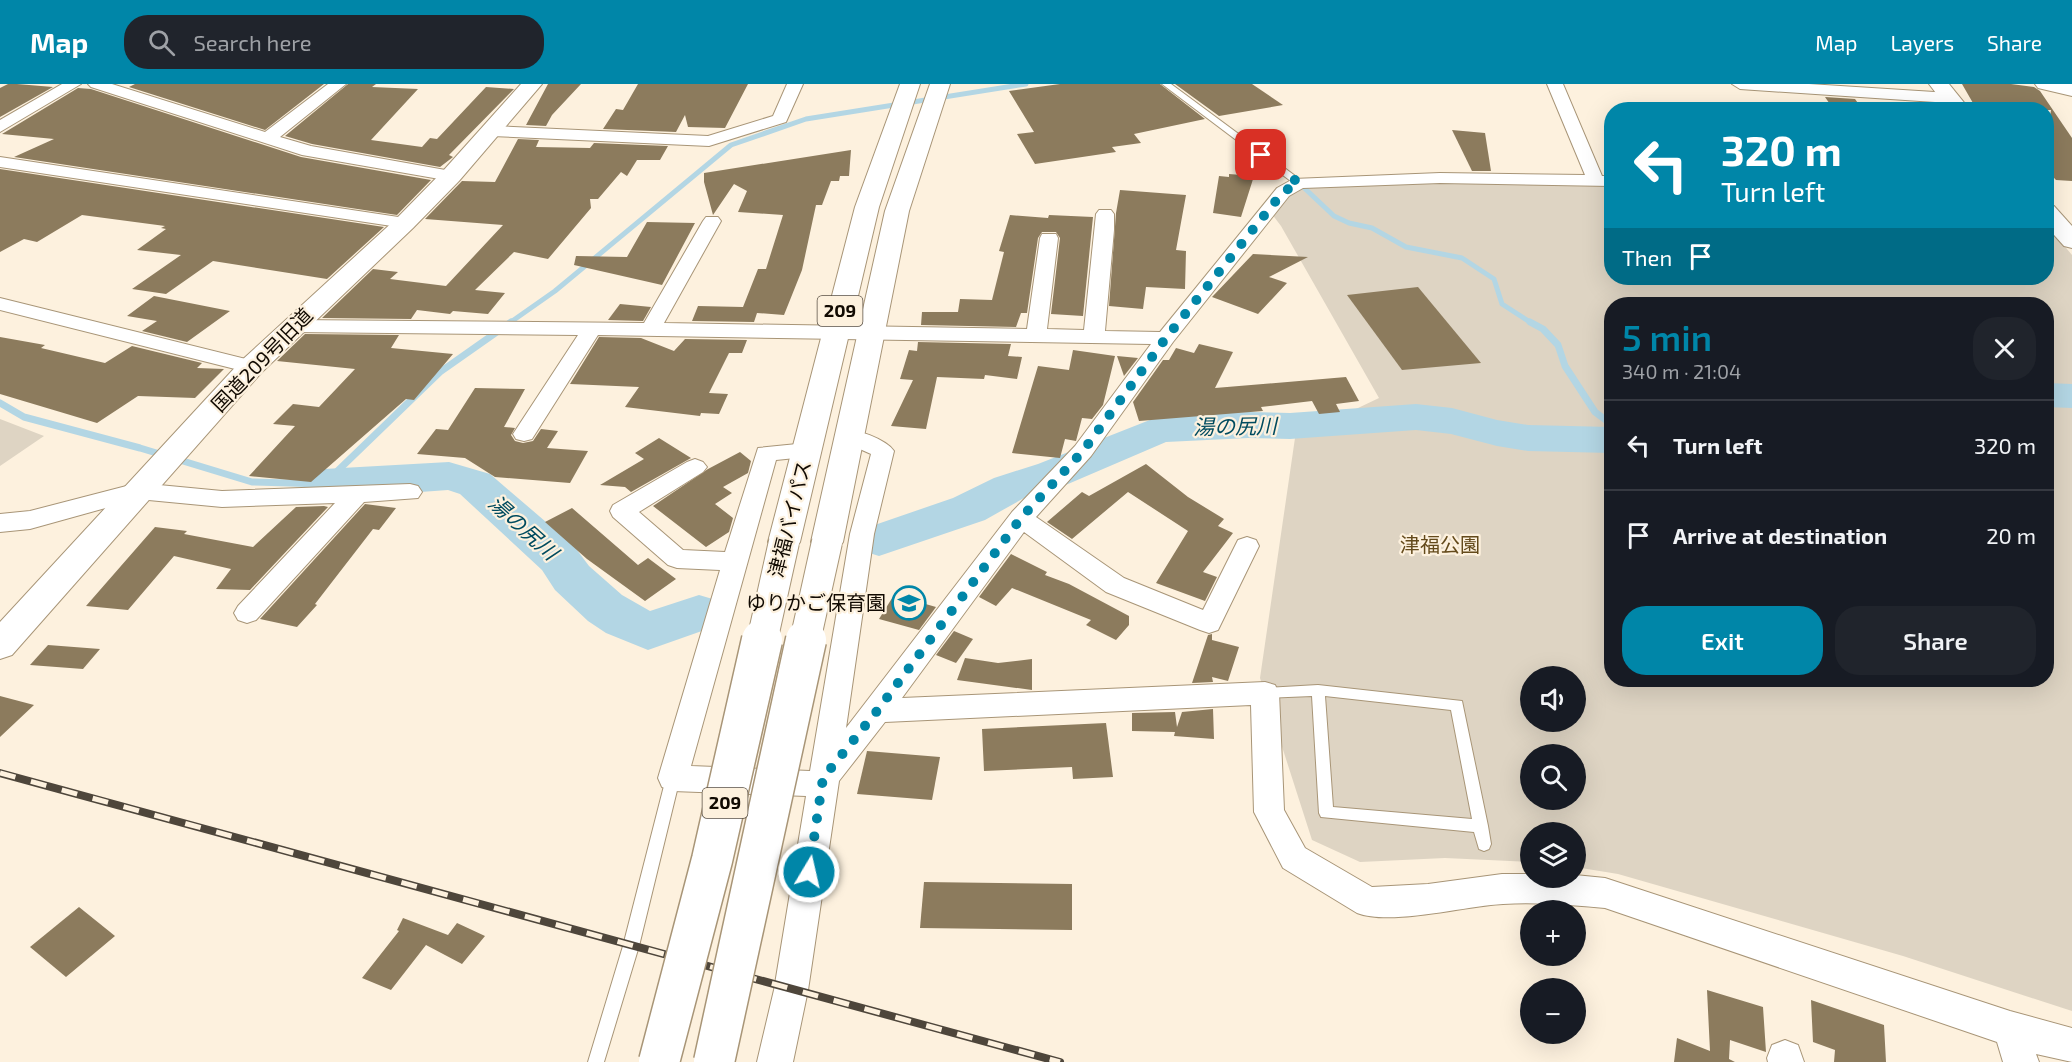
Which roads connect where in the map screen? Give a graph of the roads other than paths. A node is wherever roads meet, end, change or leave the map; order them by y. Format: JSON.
{"nodes":[{"id":1,"x":73,"y":84,"type":"edge"},
{"id":2,"x":96,"y":84,"type":"edge"},
{"id":3,"x":338,"y":84,"type":"edge"},
{"id":4,"x":532,"y":84,"type":"edge"},
{"id":5,"x":795,"y":84,"type":"edge"},
{"id":6,"x":910,"y":84,"type":"edge"},
{"id":7,"x":940,"y":84,"type":"edge"},
{"id":8,"x":1166,"y":84,"type":"edge"},
{"id":9,"x":1555,"y":84,"type":"edge"},
{"id":10,"x":1740,"y":84,"type":"edge"},
{"id":11,"x":2045,"y":84,"type":"edge"},
{"id":12,"x":2072,"y":90,"type":"edge"},
{"id":13,"x":1950,"y":97,"type":"edge"},
{"id":14,"x":0,"y":127,"type":"edge"},
{"id":15,"x":492,"y":131,"type":"junction"},
{"id":16,"x":269,"y":137,"type":"junction"},
{"id":17,"x":0,"y":162,"type":"edge"},
{"id":18,"x":451,"y":176,"type":"junction"},
{"id":19,"x":1604,"y":182,"type":"edge"},
{"id":20,"x":1299,"y":183,"type":"junction"},
{"id":21,"x":1105,"y":214,"type":"dead end"},
{"id":22,"x":2054,"y":220,"type":"edge"},
{"id":23,"x":712,"y":221,"type":"dead end"},
{"id":24,"x":405,"y":223,"type":"junction"},
{"id":25,"x":1049,"y":238,"type":"dead end"},
{"id":26,"x":2072,"y":241,"type":"edge"},
{"id":27,"x":0,"y":304,"type":"edge"},
{"id":28,"x":293,"y":326,"type":"junction"},
{"id":29,"x":592,"y":329,"type":"junction"},
{"id":30,"x":651,"y":329,"type":"junction"},
{"id":31,"x":835,"y":331,"type":"junction"},
{"id":32,"x":873,"y":332,"type":"junction"},
{"id":33,"x":1036,"y":335,"type":"junction"},
{"id":34,"x":1094,"y":336,"type":"junction"},
{"id":35,"x":1166,"y":338,"type":"junction"},
{"id":36,"x":251,"y":367,"type":"junction"},
{"id":37,"x":524,"y":434,"type":"dead end"},
{"id":38,"x":850,"y":436,"type":"junction"},
{"id":39,"x":807,"y":451,"type":"junction"},
{"id":40,"x":695,"y":466,"type":"dead end"},
{"id":41,"x":138,"y":491,"type":"junction"},
{"id":42,"x":410,"y":492,"type":"dead end"},
{"id":43,"x":357,"y":494,"type":"junction"},
{"id":44,"x":1021,"y":518,"type":"junction"},
{"id":45,"x":0,"y":523,"type":"edge"},
{"id":46,"x":1247,"y":546,"type":"dead end"},
{"id":47,"x":735,"y":561,"type":"junction"},
{"id":48,"x":247,"y":613,"type":"dead end"},
{"id":49,"x":0,"y":645,"type":"edge"},
{"id":50,"x":1318,"y":690,"type":"junction"},
{"id":51,"x":1264,"y":693,"type":"junction"},
{"id":52,"x":877,"y":711,"type":"junction"},
{"id":53,"x":673,"y":778,"type":"junction"},
{"id":54,"x":823,"y":778,"type":"junction"},
{"id":55,"x":1481,"y":826,"type":"junction"},
{"id":56,"x":1484,"y":844,"type":"dead end"},
{"id":57,"x":2010,"y":1029,"type":"junction"},
{"id":58,"x":2072,"y":1046,"type":"edge"},
{"id":59,"x":596,"y":1062,"type":"edge"},
{"id":60,"x":659,"y":1062,"type":"edge"},
{"id":61,"x":714,"y":1062,"type":"edge"},
{"id":62,"x":775,"y":1062,"type":"edge"},
{"id":63,"x":2021,"y":1062,"type":"edge"}],
"edges":[{"from":1,"to":14,"type":"street"},
{"from":2,"to":16,"type":"street"},
{"from":3,"to":16,"type":"street"},
{"from":4,"to":15,"type":"main road","name":"国道209号旧道"},
{"from":5,"to":15,"type":"street"},
{"from":6,"to":31,"type":"main road","name":"津福バイパス","number":"209"},
{"from":7,"to":32,"type":"main road","name":"津福バイパス","number":"209"},
{"from":8,"to":20,"type":"lane"},
{"from":9,"to":19,"type":"street"},
{"from":10,"to":13,"type":"street"},
{"from":11,"to":12,"type":"main road"},
{"from":15,"to":18,"type":"main road","name":"国道209号旧道"},
{"from":16,"to":18,"type":"street"},
{"from":17,"to":24,"type":"street"},
{"from":18,"to":24,"type":"main road","name":"国道209号旧道"},
{"from":19,"to":20,"type":"street"},
{"from":20,"to":35,"type":"street"},
{"from":21,"to":34,"type":"street"},
{"from":22,"to":26,"type":"main road"},
{"from":23,"to":30,"type":"street"},
{"from":24,"to":28,"type":"main road","name":"国道209号旧道"},
{"from":25,"to":33,"type":"street"},
{"from":27,"to":36,"type":"street"},
{"from":28,"to":29,"type":"street"},
{"from":28,"to":36,"type":"main road","name":"国道209号旧道"},
{"from":29,"to":30,"type":"street"},
{"from":29,"to":37,"type":"street"},
{"from":30,"to":31,"type":"street"},
{"from":31,"to":32,"type":"street"},
{"from":31,"to":39,"type":"main road","name":"津福バイパス","number":"209"},
{"from":32,"to":33,"type":"street"},
{"from":32,"to":38,"type":"main road","name":"津福バイパス","number":"209"},
{"from":33,"to":34,"type":"street"},
{"from":34,"to":35,"type":"street"},
{"from":35,"to":44,"type":"street"},
{"from":36,"to":41,"type":"main road","name":"国道209号旧道"},
{"from":38,"to":54,"type":"street"},
{"from":38,"to":61,"type":"main road","name":"津福バイパス","number":"209","bridge":true},
{"from":39,"to":47,"type":"street"},
{"from":39,"to":60,"type":"main road","name":"津福バイパス","number":"209","bridge":true},
{"from":40,"to":47,"type":"street"},
{"from":41,"to":43,"type":"street"},
{"from":41,"to":45,"type":"street"},
{"from":41,"to":49,"type":"main road","name":"国道209号旧道"},
{"from":42,"to":43,"type":"street"},
{"from":43,"to":48,"type":"street"},
{"from":44,"to":46,"type":"street"},
{"from":44,"to":52,"type":"street"},
{"from":47,"to":53,"type":"street"},
{"from":50,"to":51,"type":"lane"},
{"from":50,"to":55,"type":"lane"},
{"from":50,"to":55,"type":"lane"},
{"from":51,"to":52,"type":"street"},
{"from":51,"to":57,"type":"street"},
{"from":52,"to":54,"type":"street"},
{"from":53,"to":54,"type":"street"},
{"from":53,"to":59,"type":"lane"},
{"from":54,"to":62,"type":"street"},
{"from":55,"to":56,"type":"lane"},
{"from":57,"to":58,"type":"street"},
{"from":57,"to":63,"type":"street"}]}
